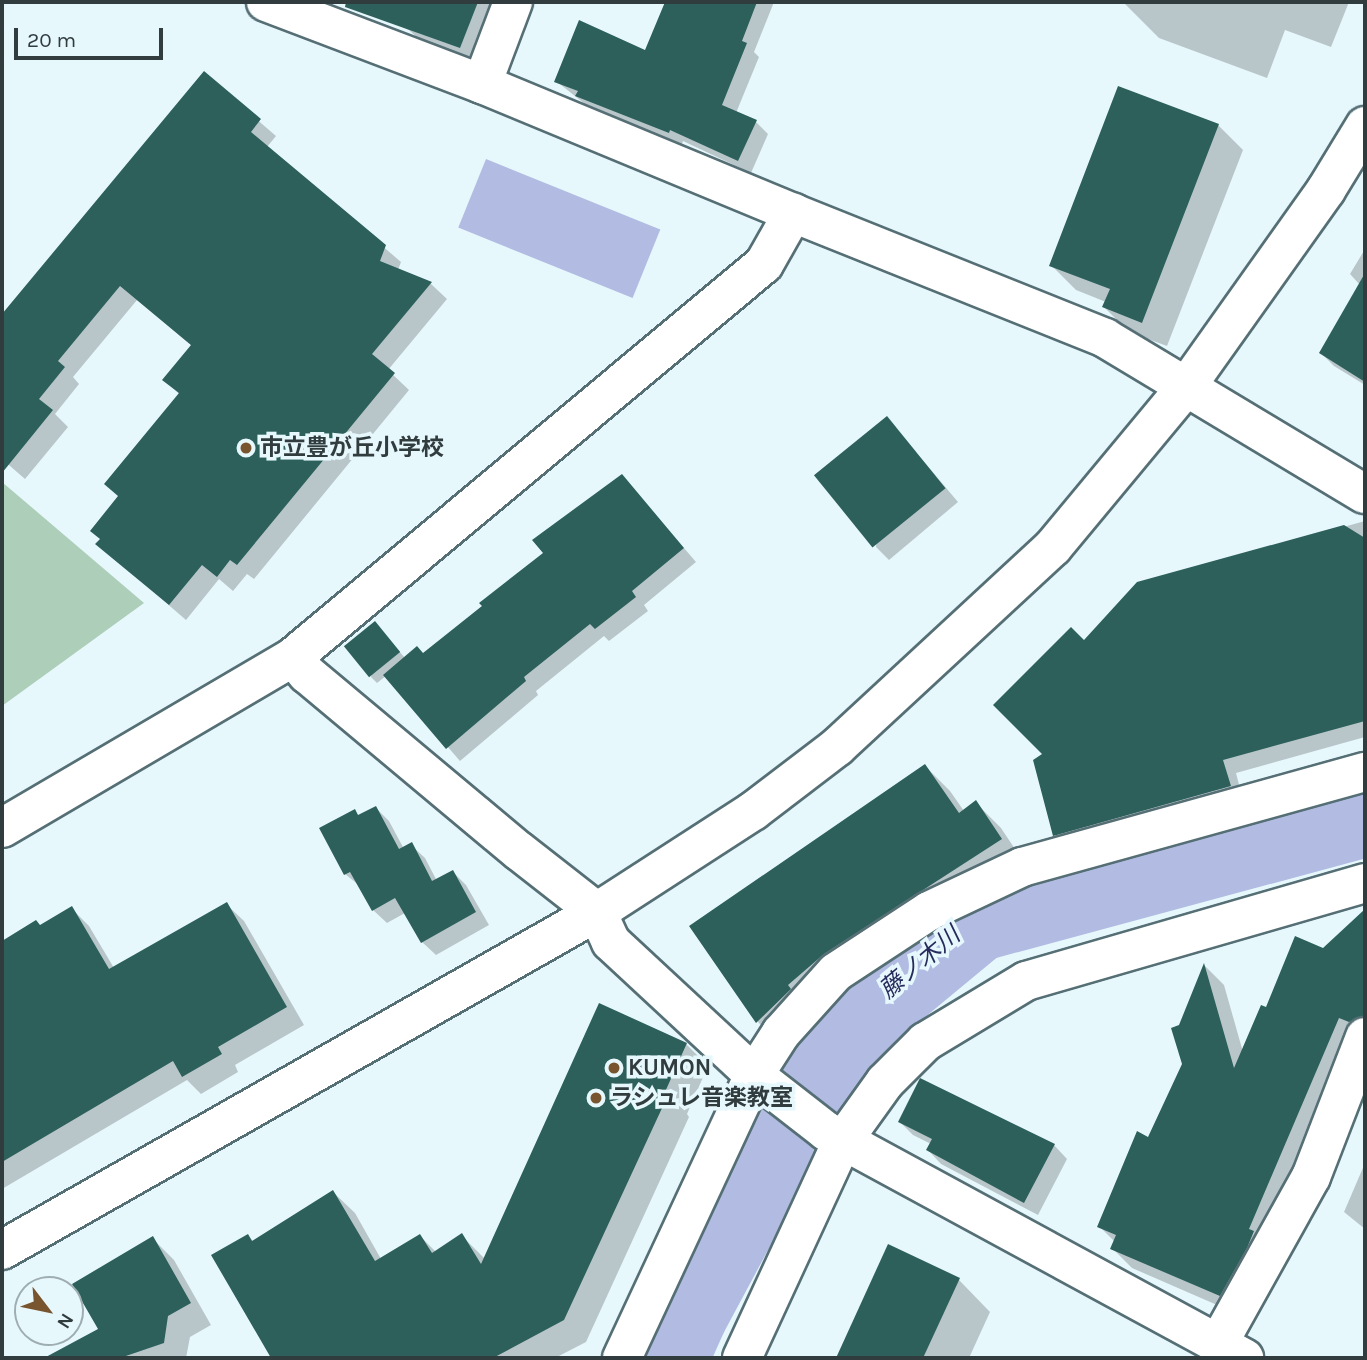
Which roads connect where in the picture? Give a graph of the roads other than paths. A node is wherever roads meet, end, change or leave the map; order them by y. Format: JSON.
{"nodes":[{"id":1,"x":265,"y":2,"type":"edge"},
{"id":2,"x":513,"y":2,"type":"edge"},
{"id":3,"x":482,"y":84,"type":"junction"},
{"id":4,"x":1365,"y":126,"type":"edge"},
{"id":5,"x":793,"y":213,"type":"junction"},
{"id":6,"x":1186,"y":387,"type":"junction"},
{"id":7,"x":1365,"y":495,"type":"edge"},
{"id":8,"x":293,"y":657,"type":"junction"},
{"id":9,"x":1365,"y":772,"type":"edge"},
{"id":10,"x":2,"y":828,"type":"edge"},
{"id":11,"x":1365,"y":883,"type":"edge"},
{"id":12,"x":597,"y":912,"type":"junction"},
{"id":13,"x":1365,"y":1037,"type":"edge"},
{"id":14,"x":762,"y":1081,"type":"junction"},
{"id":15,"x":834,"y":1136,"type":"junction"},
{"id":16,"x":2,"y":1250,"type":"edge"},
{"id":17,"x":1231,"y":1351,"type":"edge"},
{"id":18,"x":622,"y":1358,"type":"edge"},
{"id":19,"x":743,"y":1358,"type":"edge"}],
"edges":[{"from":1,"to":3,"type":"street"},
{"from":2,"to":3,"type":"street"},
{"from":3,"to":5,"type":"street"},
{"from":4,"to":6,"type":"street"},
{"from":5,"to":6,"type":"street"},
{"from":5,"to":8,"type":"street"},
{"from":6,"to":7,"type":"street"},
{"from":6,"to":12,"type":"street"},
{"from":8,"to":10,"type":"street"},
{"from":8,"to":12,"type":"street"},
{"from":9,"to":14,"type":"street"},
{"from":11,"to":15,"type":"street"},
{"from":12,"to":14,"type":"street"},
{"from":12,"to":16,"type":"street"},
{"from":13,"to":17,"type":"street"},
{"from":14,"to":15,"type":"street"},
{"from":14,"to":18,"type":"street"},
{"from":15,"to":17,"type":"street"},
{"from":15,"to":19,"type":"street"}]}
